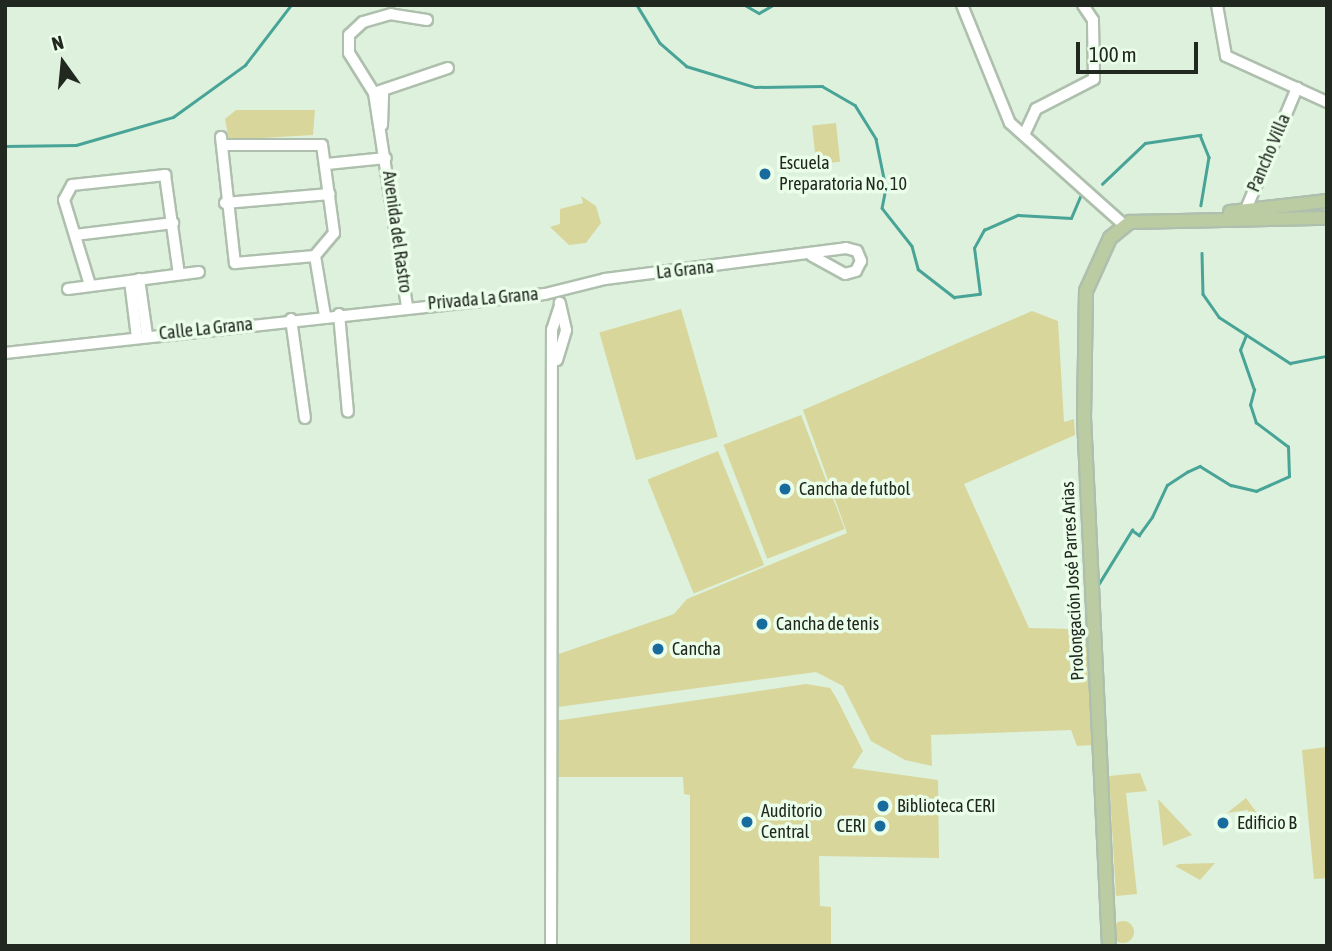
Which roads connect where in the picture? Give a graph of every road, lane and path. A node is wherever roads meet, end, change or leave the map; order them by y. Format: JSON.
{"nodes":[{"id":1,"x":962,"y":5,"type":"edge"},
{"id":2,"x":1083,"y":5,"type":"edge"},
{"id":3,"x":1217,"y":5,"type":"edge"},
{"id":4,"x":427,"y":20,"type":"dead end"},
{"id":5,"x":449,"y":68,"type":"dead end"},
{"id":6,"x":1297,"y":88,"type":"junction"},
{"id":7,"x":379,"y":93,"type":"junction"},
{"id":8,"x":1327,"y":102,"type":"edge"},
{"id":9,"x":1024,"y":135,"type":"junction"},
{"id":10,"x":386,"y":158,"type":"junction"},
{"id":11,"x":327,"y":164,"type":"junction"},
{"id":12,"x":330,"y":194,"type":"junction"},
{"id":13,"x":1327,"y":201,"type":"edge"},
{"id":14,"x":225,"y":203,"type":"junction"},
{"id":15,"x":1244,"y":213,"type":"junction"},
{"id":16,"x":1327,"y":218,"type":"edge"},
{"id":17,"x":173,"y":223,"type":"junction"},
{"id":18,"x":1123,"y":224,"type":"junction"},
{"id":19,"x":75,"y":235,"type":"junction"},
{"id":20,"x":315,"y":256,"type":"junction"},
{"id":21,"x":812,"y":256,"type":"dead end"},
{"id":22,"x":199,"y":272,"type":"dead end"},
{"id":23,"x":179,"y":274,"type":"junction"},
{"id":24,"x":134,"y":280,"type":"junction"},
{"id":25,"x":89,"y":285,"type":"junction"},
{"id":26,"x":68,"y":289,"type":"dead end"},
{"id":27,"x":560,"y":291,"type":"junction"},
{"id":28,"x":407,"y":306,"type":"junction"},
{"id":29,"x":339,"y":314,"type":"junction"},
{"id":30,"x":325,"y":316,"type":"junction"},
{"id":31,"x":291,"y":319,"type":"junction"},
{"id":32,"x":142,"y":336,"type":"junction"},
{"id":33,"x":5,"y":353,"type":"edge"},
{"id":34,"x":348,"y":412,"type":"dead end"},
{"id":35,"x":305,"y":418,"type":"dead end"},
{"id":36,"x":551,"y":946,"type":"edge"},
{"id":37,"x":1109,"y":946,"type":"edge"}],
"edges":[{"from":1,"to":9,"type":"street"},
{"from":2,"to":9,"type":"street"},
{"from":3,"to":6,"type":"street"},
{"from":4,"to":7,"type":"street","name":"Avenida del Rastro"},
{"from":5,"to":7,"type":"street"},
{"from":6,"to":8,"type":"street"},
{"from":6,"to":15,"type":"street","name":"Pancho Villa"},
{"from":7,"to":10,"type":"street","name":"Avenida del Rastro"},
{"from":9,"to":18,"type":"street"},
{"from":10,"to":11,"type":"street"},
{"from":10,"to":28,"type":"street","name":"Avenida del Rastro"},
{"from":11,"to":12,"type":"street"},
{"from":11,"to":14,"type":"street"},
{"from":12,"to":14,"type":"street"},
{"from":12,"to":20,"type":"street"},
{"from":13,"to":15,"type":"main road"},
{"from":14,"to":20,"type":"street"},
{"from":15,"to":16,"type":"main road"},
{"from":15,"to":18,"type":"main road"},
{"from":17,"to":19,"type":"street"},
{"from":17,"to":19,"type":"street"},
{"from":17,"to":23,"type":"street"},
{"from":18,"to":37,"type":"main road","name":"Prolongación José Parres Arias"},
{"from":19,"to":25,"type":"street"},
{"from":20,"to":30,"type":"street"},
{"from":21,"to":27,"type":"street","name":"La Grana"},
{"from":22,"to":23,"type":"street"},
{"from":23,"to":24,"type":"street"},
{"from":24,"to":25,"type":"street"},
{"from":24,"to":32,"type":"street"},
{"from":25,"to":26,"type":"street"},
{"from":27,"to":28,"type":"street","name":"Privada La Grana"},
{"from":27,"to":36,"type":"street"},
{"from":28,"to":29,"type":"street","name":"Calle La Grana"},
{"from":29,"to":30,"type":"street","name":"Calle La Grana"},
{"from":29,"to":34,"type":"street"},
{"from":30,"to":31,"type":"street","name":"Calle La Grana"},
{"from":31,"to":32,"type":"street","name":"Calle La Grana"},
{"from":31,"to":35,"type":"street"},
{"from":32,"to":33,"type":"street","name":"Calle La Grana"}]}
